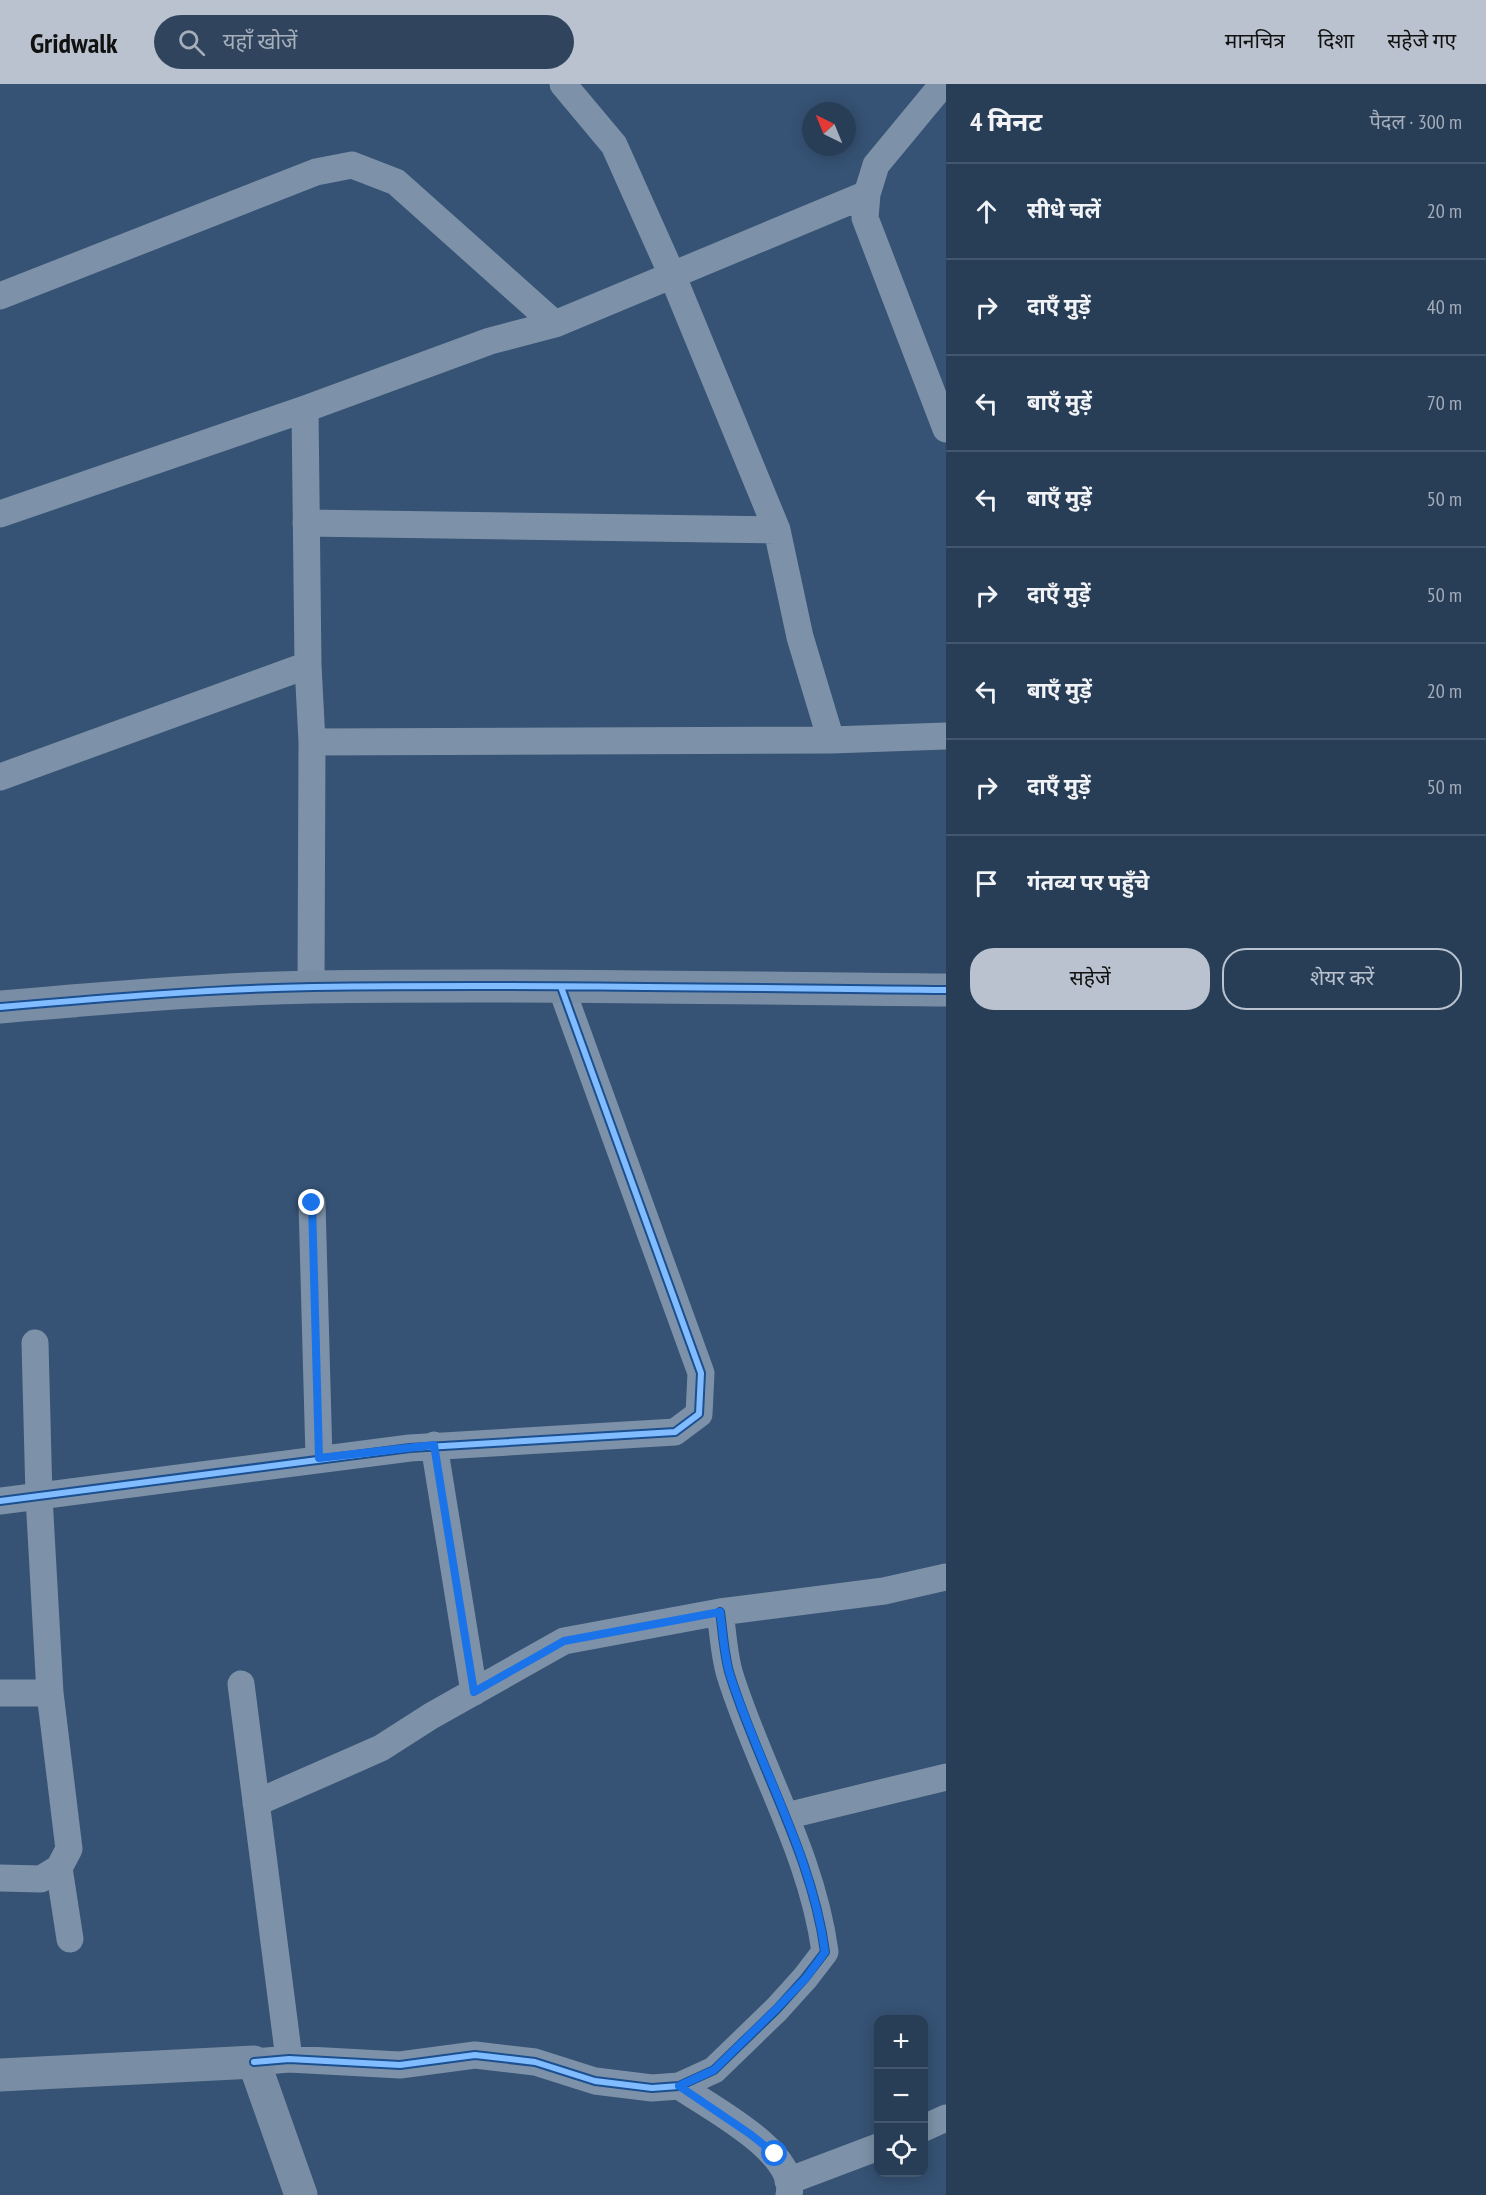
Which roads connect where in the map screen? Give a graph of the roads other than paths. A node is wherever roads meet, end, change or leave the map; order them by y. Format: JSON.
{"nodes":[{"id":1,"x":563,"y":84,"type":"edge"},
{"id":2,"x":943,"y":84,"type":"edge"},
{"id":3,"x":867,"y":194,"type":"junction"},
{"id":4,"x":673,"y":277,"type":"junction"},
{"id":5,"x":0,"y":296,"type":"edge"},
{"id":6,"x":555,"y":324,"type":"junction"},
{"id":7,"x":305,"y":409,"type":"junction"},
{"id":8,"x":946,"y":429,"type":"edge"},
{"id":9,"x":0,"y":514,"type":"edge"},
{"id":10,"x":306,"y":523,"type":"junction"},
{"id":11,"x":777,"y":530,"type":"junction"},
{"id":12,"x":308,"y":665,"type":"junction"},
{"id":13,"x":946,"y":736,"type":"edge"},
{"id":14,"x":831,"y":740,"type":"junction"},
{"id":15,"x":312,"y":742,"type":"junction"},
{"id":16,"x":0,"y":777,"type":"edge"},
{"id":17,"x":311,"y":987,"type":"junction"},
{"id":18,"x":561,"y":987,"type":"junction"},
{"id":19,"x":946,"y":990,"type":"edge"},
{"id":20,"x":0,"y":1007,"type":"edge"},
{"id":21,"x":312,"y":1203,"type":"dead end"},
{"id":22,"x":35,"y":1343,"type":"dead end"},
{"id":23,"x":434,"y":1445,"type":"junction"},
{"id":24,"x":319,"y":1458,"type":"junction"},
{"id":25,"x":39,"y":1497,"type":"junction"},
{"id":26,"x":0,"y":1501,"type":"edge"},
{"id":27,"x":946,"y":1576,"type":"edge"},
{"id":28,"x":720,"y":1612,"type":"junction"},
{"id":29,"x":241,"y":1684,"type":"dead end"},
{"id":30,"x":474,"y":1692,"type":"junction"},
{"id":31,"x":0,"y":1693,"type":"edge"},
{"id":32,"x":50,"y":1693,"type":"junction"},
{"id":33,"x":946,"y":1777,"type":"edge"},
{"id":34,"x":256,"y":1803,"type":"junction"},
{"id":35,"x":786,"y":1816,"type":"junction"},
{"id":36,"x":59,"y":1868,"type":"junction"},
{"id":37,"x":0,"y":1878,"type":"edge"},
{"id":38,"x":70,"y":1939,"type":"dead end"},
{"id":39,"x":290,"y":2059,"type":"junction"},
{"id":40,"x":254,"y":2062,"type":"junction"},
{"id":41,"x":0,"y":2075,"type":"edge"},
{"id":42,"x":679,"y":2086,"type":"junction"},
{"id":43,"x":946,"y":2118,"type":"edge"},
{"id":44,"x":928,"y":2126,"type":"edge"},
{"id":45,"x":874,"y":2149,"type":"edge"},
{"id":46,"x":788,"y":2188,"type":"edge"},
{"id":47,"x":301,"y":2195,"type":"edge"}],
"edges":[{"from":1,"to":4,"type":"street"},
{"from":2,"to":3,"type":"street"},
{"from":3,"to":4,"type":"street"},
{"from":3,"to":8,"type":"street"},
{"from":4,"to":6,"type":"street"},
{"from":4,"to":11,"type":"street"},
{"from":5,"to":6,"type":"street"},
{"from":6,"to":7,"type":"street"},
{"from":7,"to":9,"type":"street"},
{"from":7,"to":10,"type":"street"},
{"from":10,"to":11,"type":"street"},
{"from":10,"to":12,"type":"street"},
{"from":11,"to":14,"type":"street"},
{"from":12,"to":15,"type":"street"},
{"from":12,"to":16,"type":"street"},
{"from":13,"to":14,"type":"street"},
{"from":14,"to":15,"type":"street"},
{"from":15,"to":17,"type":"street"},
{"from":17,"to":18,"type":"street"},
{"from":17,"to":20,"type":"street"},
{"from":18,"to":19,"type":"street"},
{"from":18,"to":23,"type":"street"},
{"from":21,"to":24,"type":"street"},
{"from":22,"to":25,"type":"street"},
{"from":23,"to":24,"type":"street"},
{"from":23,"to":30,"type":"street"},
{"from":24,"to":25,"type":"street"},
{"from":25,"to":26,"type":"street"},
{"from":25,"to":32,"type":"street"},
{"from":27,"to":28,"type":"street"},
{"from":28,"to":30,"type":"street"},
{"from":28,"to":35,"type":"street"},
{"from":29,"to":34,"type":"street"},
{"from":30,"to":34,"type":"street"},
{"from":31,"to":32,"type":"street"},
{"from":32,"to":36,"type":"street"},
{"from":33,"to":35,"type":"street"},
{"from":34,"to":39,"type":"street"},
{"from":35,"to":42,"type":"street"},
{"from":36,"to":37,"type":"street"},
{"from":36,"to":38,"type":"street"},
{"from":39,"to":40,"type":"street"},
{"from":39,"to":42,"type":"street"},
{"from":40,"to":41,"type":"street"},
{"from":40,"to":47,"type":"street"},
{"from":42,"to":46,"type":"street"},
{"from":43,"to":44,"type":"street"},
{"from":45,"to":46,"type":"street"}]}
